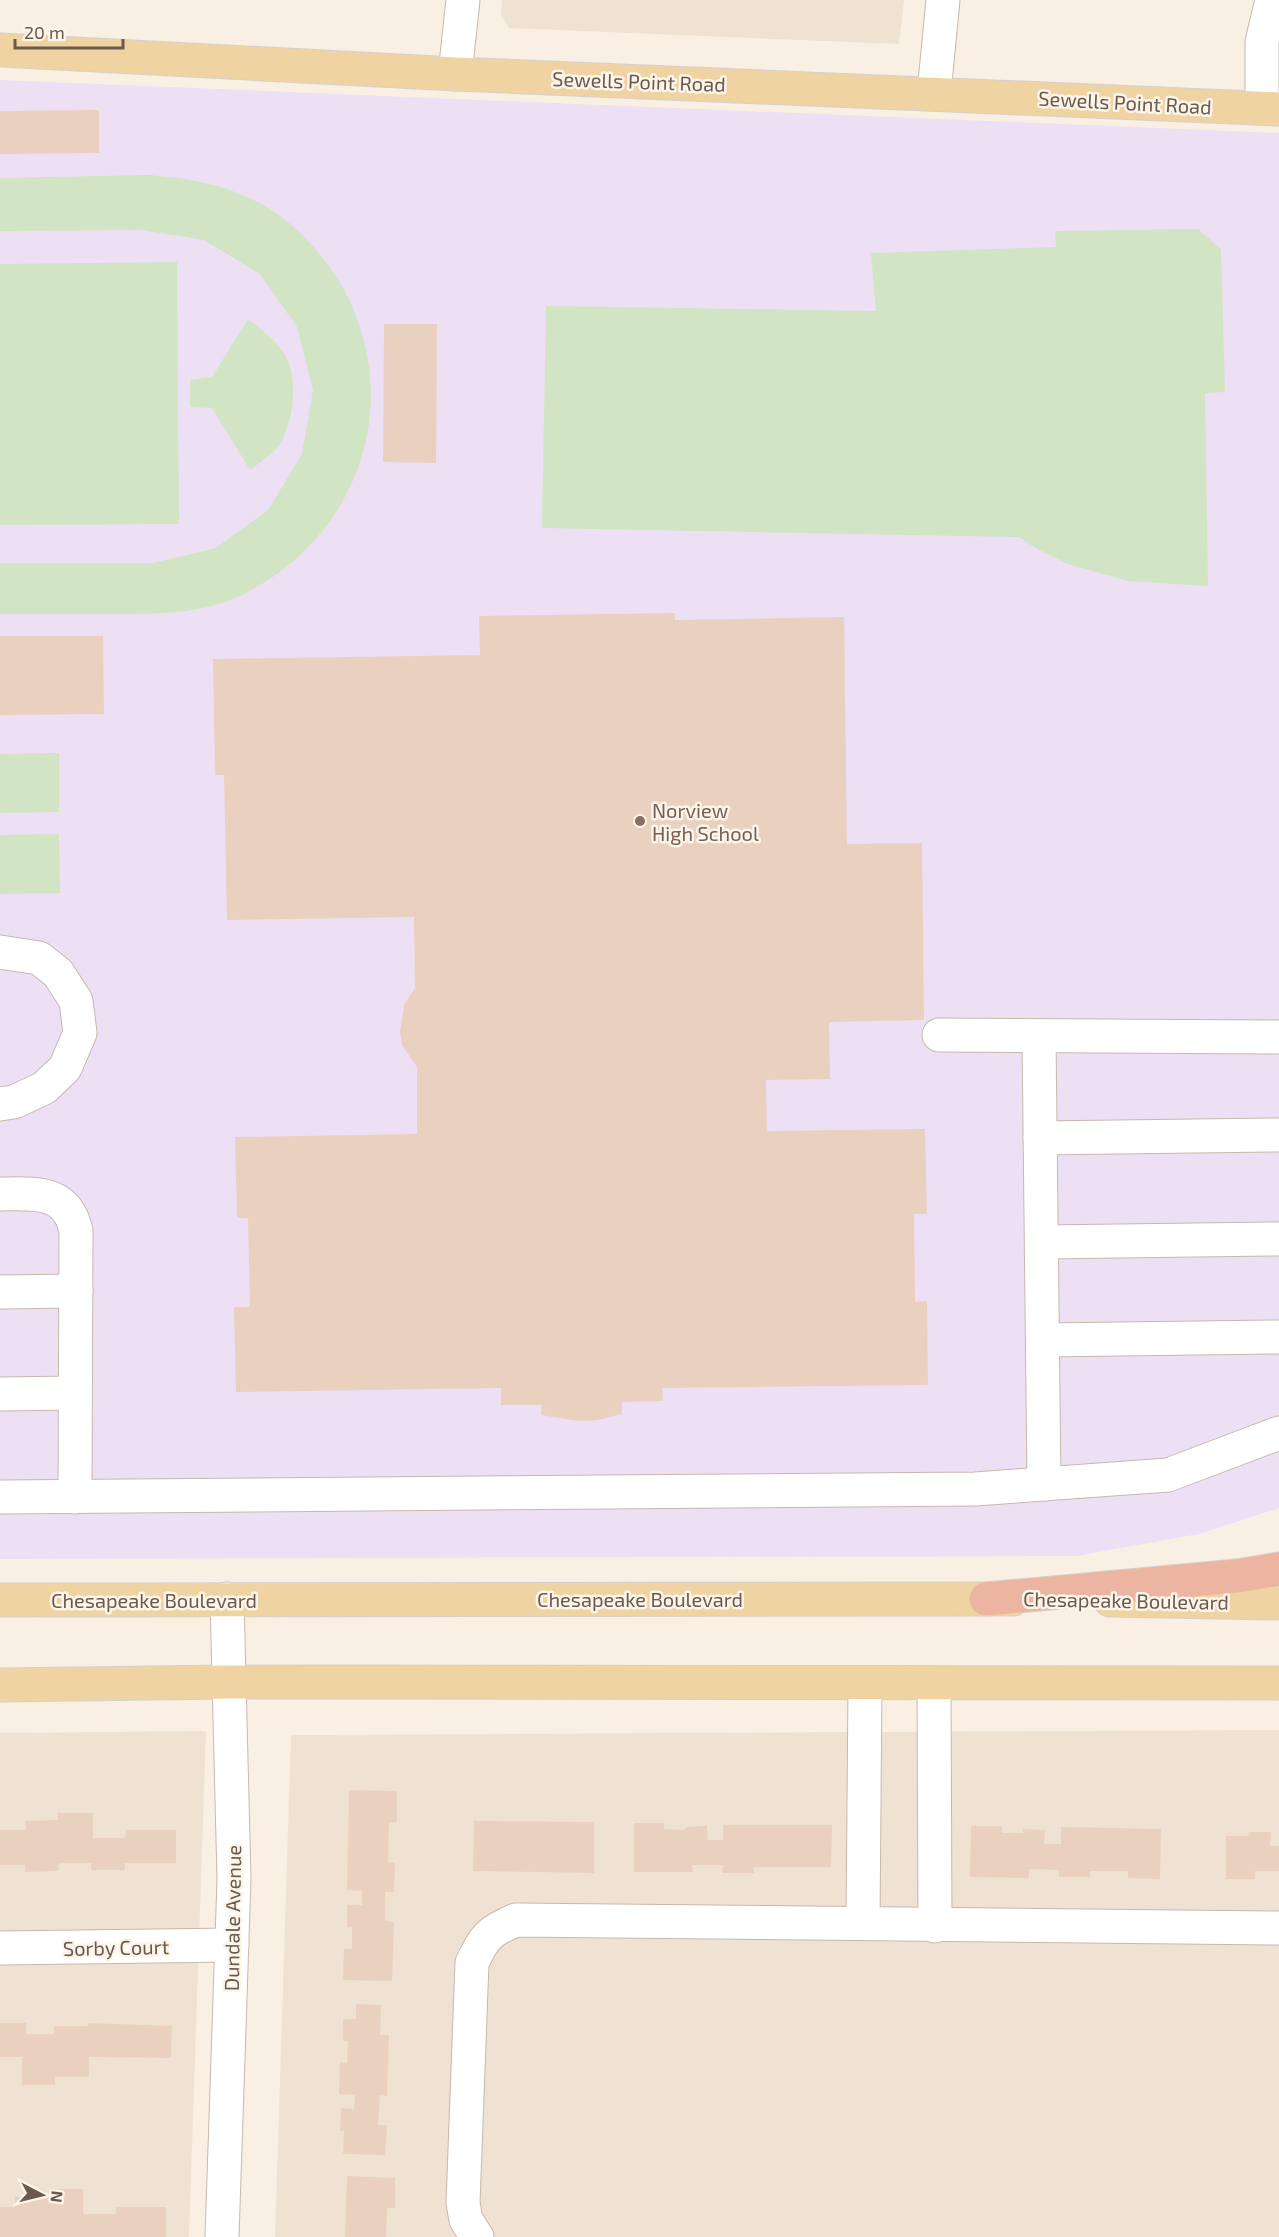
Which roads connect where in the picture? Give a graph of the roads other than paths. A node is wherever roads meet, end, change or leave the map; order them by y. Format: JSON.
{"nodes":[{"id":1,"x":463,"y":0,"type":"edge"},
{"id":2,"x":943,"y":0,"type":"edge"},
{"id":3,"x":1272,"y":0,"type":"edge"},
{"id":4,"x":0,"y":50,"type":"edge"},
{"id":5,"x":455,"y":74,"type":"junction"},
{"id":6,"x":934,"y":93,"type":"junction"},
{"id":7,"x":1271,"y":108,"type":"edge"},
{"id":8,"x":0,"y":952,"type":"edge"},
{"id":9,"x":939,"y":1035,"type":"dead end"},
{"id":10,"x":1039,"y":1036,"type":"junction"},
{"id":11,"x":1279,"y":1037,"type":"edge"},
{"id":12,"x":0,"y":1104,"type":"edge"},
{"id":13,"x":1279,"y":1135,"type":"edge"},
{"id":14,"x":1040,"y":1138,"type":"junction"},
{"id":15,"x":0,"y":1194,"type":"edge"},
{"id":16,"x":1279,"y":1239,"type":"edge"},
{"id":17,"x":1041,"y":1242,"type":"junction"},
{"id":18,"x":76,"y":1291,"type":"junction"},
{"id":19,"x":0,"y":1292,"type":"edge"},
{"id":20,"x":1279,"y":1337,"type":"edge"},
{"id":21,"x":1043,"y":1340,"type":"junction"},
{"id":22,"x":75,"y":1393,"type":"junction"},
{"id":23,"x":0,"y":1394,"type":"edge"},
{"id":24,"x":1279,"y":1433,"type":"edge"},
{"id":25,"x":1044,"y":1484,"type":"junction"},
{"id":26,"x":0,"y":1497,"type":"edge"},
{"id":27,"x":75,"y":1497,"type":"junction"},
{"id":28,"x":1279,"y":1569,"type":"edge"},
{"id":29,"x":227,"y":1599,"type":"junction"},
{"id":30,"x":986,"y":1599,"type":"junction"},
{"id":31,"x":0,"y":1600,"type":"edge"},
{"id":32,"x":1279,"y":1603,"type":"edge"},
{"id":33,"x":229,"y":1682,"type":"junction"},
{"id":34,"x":1279,"y":1683,"type":"edge"},
{"id":35,"x":865,"y":1684,"type":"junction"},
{"id":36,"x":934,"y":1684,"type":"junction"},
{"id":37,"x":0,"y":1685,"type":"edge"},
{"id":38,"x":862,"y":1923,"type":"junction"},
{"id":39,"x":935,"y":1926,"type":"junction"},
{"id":40,"x":1279,"y":1928,"type":"edge"},
{"id":41,"x":232,"y":1945,"type":"junction"},
{"id":42,"x":0,"y":1948,"type":"edge"},
{"id":43,"x":222,"y":2237,"type":"edge"},
{"id":44,"x":477,"y":2237,"type":"edge"}],
"edges":[{"from":1,"to":5,"type":"street"},
{"from":2,"to":6,"type":"street"},
{"from":3,"to":7,"type":"street"},
{"from":4,"to":5,"type":"main road","name":"Sewells Point Road"},
{"from":5,"to":6,"type":"main road","name":"Sewells Point Road"},
{"from":6,"to":7,"type":"main road","name":"Sewells Point Road"},
{"from":8,"to":12,"type":"street"},
{"from":9,"to":10,"type":"street"},
{"from":10,"to":11,"type":"street"},
{"from":10,"to":14,"type":"street"},
{"from":13,"to":14,"type":"street"},
{"from":14,"to":17,"type":"street"},
{"from":15,"to":18,"type":"street"},
{"from":16,"to":17,"type":"street"},
{"from":17,"to":21,"type":"street"},
{"from":18,"to":19,"type":"street"},
{"from":18,"to":22,"type":"street"},
{"from":20,"to":21,"type":"street"},
{"from":21,"to":25,"type":"street"},
{"from":22,"to":23,"type":"street"},
{"from":22,"to":27,"type":"street"},
{"from":24,"to":25,"type":"street"},
{"from":25,"to":27,"type":"street"},
{"from":26,"to":27,"type":"street"},
{"from":28,"to":30,"type":"highway"},
{"from":29,"to":30,"type":"main road","name":"Chesapeake Boulevard"},
{"from":29,"to":31,"type":"main road","name":"Chesapeake Boulevard"},
{"from":29,"to":33,"type":"street","name":"Dundale Avenue"},
{"from":30,"to":32,"type":"main road","name":"Chesapeake Boulevard"},
{"from":33,"to":35,"type":"main road"},
{"from":33,"to":37,"type":"main road"},
{"from":33,"to":41,"type":"street","name":"Dundale Avenue"},
{"from":34,"to":36,"type":"main road"},
{"from":35,"to":36,"type":"main road"},
{"from":35,"to":38,"type":"street"},
{"from":36,"to":39,"type":"street"},
{"from":38,"to":39,"type":"street"},
{"from":38,"to":44,"type":"street"},
{"from":39,"to":40,"type":"street"},
{"from":41,"to":42,"type":"street","name":"Sorby Court"},
{"from":41,"to":43,"type":"street","name":"Dundale Avenue"}]}
